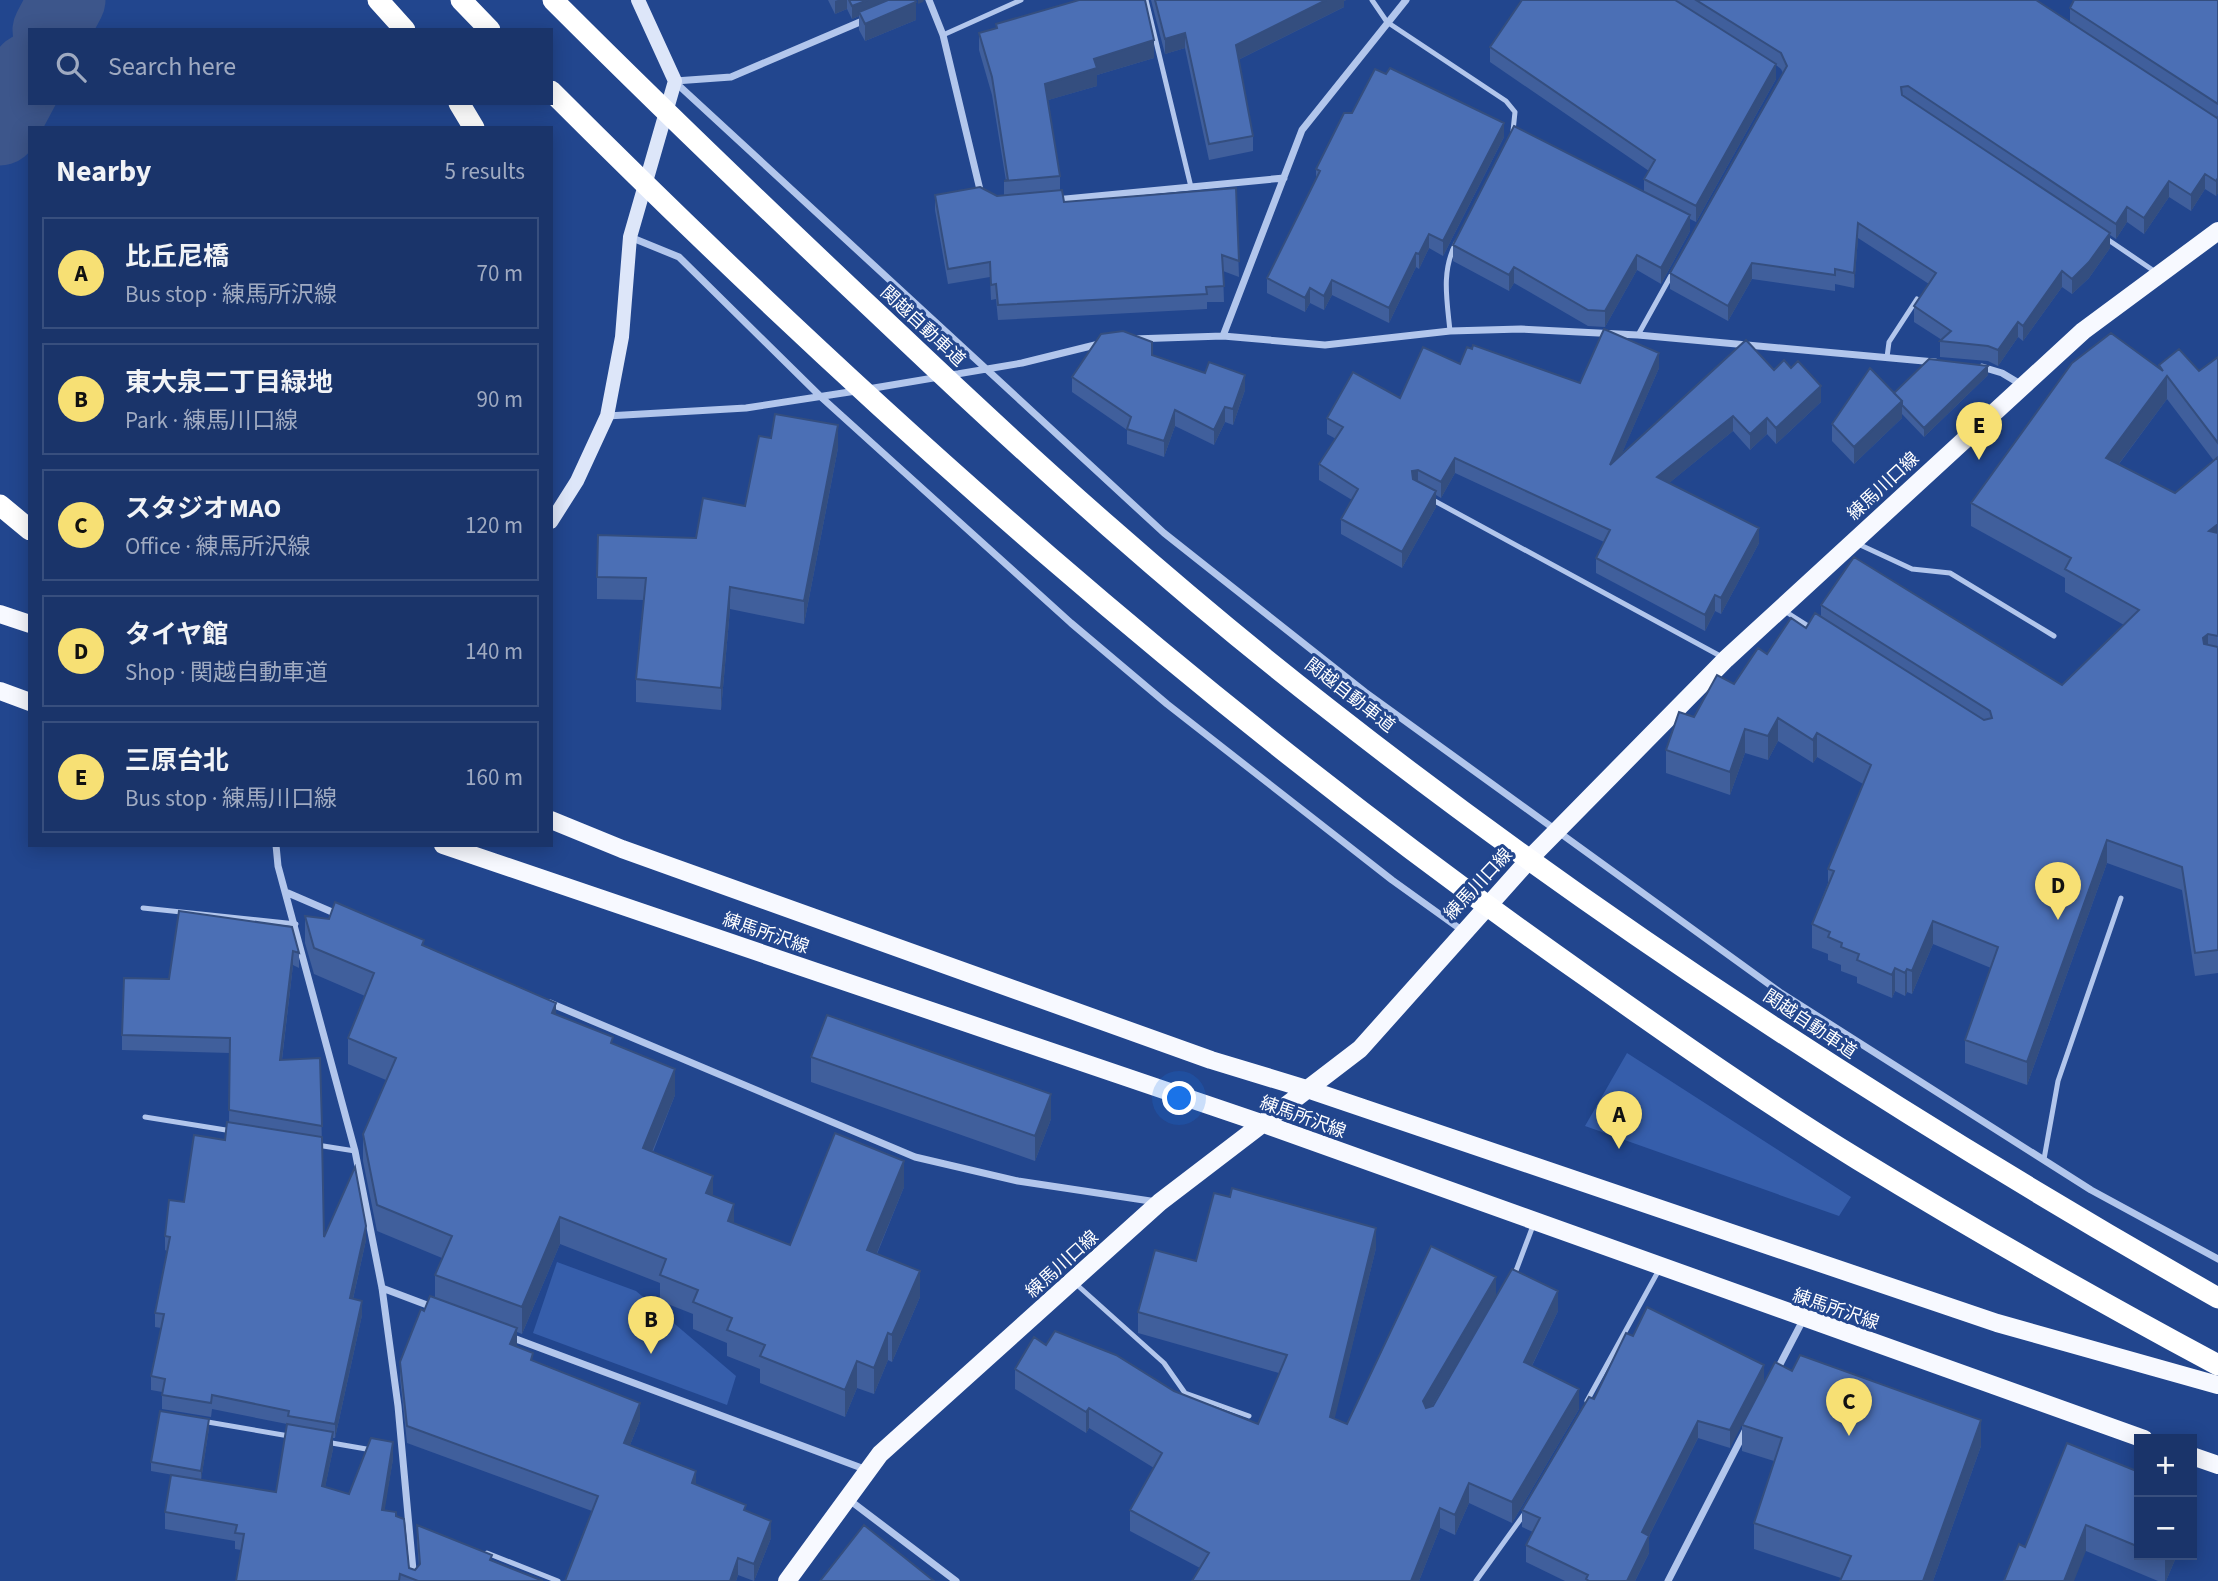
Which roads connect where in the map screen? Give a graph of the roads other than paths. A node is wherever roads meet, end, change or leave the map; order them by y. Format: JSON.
{"nodes":[{"id":1,"x":378,"y":0,"type":"edge"},
{"id":2,"x":461,"y":0,"type":"edge"},
{"id":3,"x":553,"y":0,"type":"edge"},
{"id":4,"x":638,"y":0,"type":"edge"},
{"id":5,"x":929,"y":0,"type":"edge"},
{"id":6,"x":1021,"y":0,"type":"edge"},
{"id":7,"x":1146,"y":0,"type":"edge"},
{"id":8,"x":1372,"y":0,"type":"edge"},
{"id":9,"x":1406,"y":0,"type":"edge"},
{"id":10,"x":876,"y":15,"type":"edge"},
{"id":11,"x":1387,"y":22,"type":"junction"},
{"id":12,"x":403,"y":28,"type":"edge"},
{"id":13,"x":489,"y":28,"type":"edge"},
{"id":14,"x":943,"y":35,"type":"junction"},
{"id":15,"x":675,"y":81,"type":"junction"},
{"id":16,"x":553,"y":93,"type":"edge"},
{"id":17,"x":460,"y":105,"type":"edge"},
{"id":18,"x":473,"y":126,"type":"edge"},
{"id":19,"x":1508,"y":142,"type":"edge"},
{"id":20,"x":1284,"y":178,"type":"junction"},
{"id":21,"x":1191,"y":187,"type":"junction"},
{"id":22,"x":986,"y":201,"type":"edge"},
{"id":23,"x":1039,"y":201,"type":"edge"},
{"id":24,"x":2218,"y":232,"type":"edge"},
{"id":25,"x":1460,"y":234,"type":"edge"},
{"id":26,"x":2101,"y":236,"type":"edge"},
{"id":27,"x":630,"y":237,"type":"junction"},
{"id":28,"x":1678,"y":265,"type":"edge"},
{"id":29,"x":2159,"y":274,"type":"junction"},
{"id":30,"x":1917,"y":299,"type":"edge"},
{"id":31,"x":1450,"y":331,"type":"junction"},
{"id":32,"x":1638,"y":335,"type":"junction"},
{"id":33,"x":1223,"y":336,"type":"junction"},
{"id":34,"x":1122,"y":340,"type":"edge"},
{"id":35,"x":1108,"y":342,"type":"edge"},
{"id":36,"x":1887,"y":357,"type":"junction"},
{"id":37,"x":1939,"y":362,"type":"edge"},
{"id":38,"x":1976,"y":366,"type":"edge"},
{"id":39,"x":988,"y":369,"type":"junction"},
{"id":40,"x":2023,"y":385,"type":"junction"},
{"id":41,"x":821,"y":397,"type":"junction"},
{"id":42,"x":607,"y":416,"type":"junction"},
{"id":43,"x":1428,"y":497,"type":"edge"},
{"id":44,"x":0,"y":505,"type":"edge"},
{"id":45,"x":553,"y":519,"type":"edge"},
{"id":46,"x":28,"y":528,"type":"edge"},
{"id":47,"x":1853,"y":541,"type":"junction"},
{"id":48,"x":1781,"y":608,"type":"junction"},
{"id":49,"x":0,"y":614,"type":"edge"},
{"id":50,"x":28,"y":623,"type":"edge"},
{"id":51,"x":1815,"y":630,"type":"edge"},
{"id":52,"x":2054,"y":636,"type":"dead end"},
{"id":53,"x":1726,"y":659,"type":"junction"},
{"id":54,"x":0,"y":691,"type":"edge"},
{"id":55,"x":28,"y":701,"type":"edge"},
{"id":56,"x":553,"y":821,"type":"edge"},
{"id":57,"x":1556,"y":831,"type":"junction"},
{"id":58,"x":276,"y":847,"type":"edge"},
{"id":59,"x":449,"y":847,"type":"edge"},
{"id":60,"x":288,"y":893,"type":"junction"},
{"id":61,"x":2121,"y":898,"type":"dead end"},
{"id":62,"x":143,"y":908,"type":"dead end"},
{"id":63,"x":351,"y":920,"type":"edge"},
{"id":64,"x":296,"y":924,"type":"junction"},
{"id":65,"x":1463,"y":931,"type":"junction"},
{"id":66,"x":541,"y":999,"type":"edge"},
{"id":67,"x":1310,"y":1090,"type":"junction"},
{"id":68,"x":145,"y":1117,"type":"dead end"},
{"id":69,"x":1264,"y":1124,"type":"junction"},
{"id":70,"x":237,"y":1132,"type":"edge"},
{"id":71,"x":303,"y":1142,"type":"edge"},
{"id":72,"x":355,"y":1151,"type":"junction"},
{"id":73,"x":2044,"y":1159,"type":"junction"},
{"id":74,"x":1160,"y":1202,"type":"junction"},
{"id":75,"x":1534,"y":1222,"type":"junction"},
{"id":76,"x":2218,"y":1259,"type":"edge"},
{"id":77,"x":1660,"y":1268,"type":"junction"},
{"id":78,"x":1074,"y":1282,"type":"junction"},
{"id":79,"x":1507,"y":1287,"type":"edge"},
{"id":80,"x":382,"y":1288,"type":"junction"},
{"id":81,"x":2218,"y":1298,"type":"edge"},
{"id":82,"x":446,"y":1312,"type":"edge"},
{"id":83,"x":1803,"y":1320,"type":"junction"},
{"id":84,"x":497,"y":1331,"type":"edge"},
{"id":85,"x":2218,"y":1365,"type":"edge"},
{"id":86,"x":1769,"y":1384,"type":"edge"},
{"id":87,"x":2218,"y":1385,"type":"edge"},
{"id":88,"x":1584,"y":1408,"type":"edge"},
{"id":89,"x":1249,"y":1416,"type":"dead end"},
{"id":90,"x":193,"y":1419,"type":"edge"},
{"id":91,"x":1750,"y":1421,"type":"edge"},
{"id":92,"x":2134,"y":1436,"type":"edge"},
{"id":93,"x":298,"y":1437,"type":"edge"},
{"id":94,"x":324,"y":1442,"type":"edge"},
{"id":95,"x":376,"y":1451,"type":"edge"},
{"id":96,"x":390,"y":1453,"type":"edge"},
{"id":97,"x":402,"y":1455,"type":"junction"},
{"id":98,"x":2197,"y":1458,"type":"edge"},
{"id":99,"x":2218,"y":1465,"type":"edge"},
{"id":100,"x":868,"y":1471,"type":"junction"},
{"id":101,"x":848,"y":1499,"type":"junction"},
{"id":102,"x":1530,"y":1506,"type":"edge"},
{"id":103,"x":409,"y":1523,"type":"junction"},
{"id":104,"x":421,"y":1528,"type":"edge"},
{"id":105,"x":484,"y":1552,"type":"edge"},
{"id":106,"x":414,"y":1581,"type":"edge"},
{"id":107,"x":558,"y":1581,"type":"edge"},
{"id":108,"x":787,"y":1581,"type":"edge"},
{"id":109,"x":957,"y":1581,"type":"edge"},
{"id":110,"x":1476,"y":1581,"type":"edge"},
{"id":111,"x":1668,"y":1581,"type":"edge"}],
"edges":[{"from":1,"to":12,"type":"highway"},
{"from":2,"to":13,"type":"highway"},
{"from":3,"to":81,"type":"highway","name":"関越自動車道","bridge":true},
{"from":4,"to":15,"type":"street"},
{"from":5,"to":14,"type":"street"},
{"from":6,"to":14,"type":"lane"},
{"from":7,"to":21,"type":"lane"},
{"from":8,"to":11,"type":"lane"},
{"from":9,"to":11,"type":"street"},
{"from":10,"to":15,"type":"street"},
{"from":11,"to":19,"type":"lane"},
{"from":11,"to":20,"type":"street"},
{"from":14,"to":22,"type":"street"},
{"from":15,"to":27,"type":"street"},
{"from":15,"to":39,"type":"street"},
{"from":16,"to":85,"type":"highway","bridge":true},
{"from":17,"to":18,"type":"highway"},
{"from":20,"to":21,"type":"street"},
{"from":20,"to":33,"type":"street"},
{"from":21,"to":23,"type":"street"},
{"from":24,"to":29,"type":"main road","name":"練馬川口線"},
{"from":25,"to":31,"type":"lane"},
{"from":26,"to":29,"type":"lane"},
{"from":27,"to":41,"type":"street"},
{"from":27,"to":42,"type":"street"},
{"from":28,"to":32,"type":"lane"},
{"from":29,"to":40,"type":"main road","name":"練馬川口線"},
{"from":30,"to":36,"type":"lane"},
{"from":31,"to":32,"type":"street"},
{"from":31,"to":33,"type":"street"},
{"from":32,"to":36,"type":"street"},
{"from":33,"to":34,"type":"street"},
{"from":35,"to":39,"type":"street"},
{"from":36,"to":37,"type":"street"},
{"from":38,"to":40,"type":"street"},
{"from":39,"to":41,"type":"street"},
{"from":39,"to":57,"type":"street"},
{"from":40,"to":47,"type":"main road","name":"練馬川口線"},
{"from":41,"to":42,"type":"street"},
{"from":41,"to":65,"type":"street"},
{"from":42,"to":45,"type":"street"},
{"from":43,"to":53,"type":"lane"},
{"from":44,"to":46,"type":"highway"},
{"from":47,"to":48,"type":"main road","name":"練馬川口線"},
{"from":47,"to":52,"type":"lane"},
{"from":48,"to":51,"type":"lane"},
{"from":48,"to":53,"type":"main road","name":"練馬川口線"},
{"from":49,"to":50,"type":"main road"},
{"from":53,"to":57,"type":"main road","name":"練馬川口線"},
{"from":54,"to":55,"type":"main road"},
{"from":56,"to":67,"type":"main road","name":"練馬所沢線"},
{"from":57,"to":65,"type":"main road","name":"練馬川口線"},
{"from":57,"to":73,"type":"street"},
{"from":58,"to":60,"type":"street"},
{"from":59,"to":69,"type":"main road","name":"練馬所沢線"},
{"from":60,"to":63,"type":"street"},
{"from":60,"to":64,"type":"street"},
{"from":61,"to":73,"type":"lane"},
{"from":62,"to":64,"type":"lane"},
{"from":64,"to":72,"type":"street"},
{"from":65,"to":67,"type":"main road","name":"練馬川口線"},
{"from":66,"to":74,"type":"street"},
{"from":67,"to":69,"type":"main road","name":"練馬川口線"},
{"from":67,"to":87,"type":"main road","name":"練馬所沢線"},
{"from":68,"to":70,"type":"lane"},
{"from":69,"to":74,"type":"main road","name":"練馬川口線"},
{"from":69,"to":75,"type":"main road","name":"練馬所沢線"},
{"from":71,"to":72,"type":"lane"},
{"from":72,"to":80,"type":"street"},
{"from":73,"to":76,"type":"street"},
{"from":74,"to":78,"type":"main road","name":"練馬川口線"},
{"from":75,"to":77,"type":"main road","name":"練馬所沢線"},
{"from":75,"to":79,"type":"lane"},
{"from":77,"to":83,"type":"main road","name":"練馬所沢線"},
{"from":77,"to":88,"type":"lane"},
{"from":78,"to":89,"type":"lane"},
{"from":78,"to":100,"type":"main road","name":"練馬川口線"},
{"from":80,"to":82,"type":"street"},
{"from":80,"to":97,"type":"street"},
{"from":83,"to":86,"type":"street"},
{"from":83,"to":92,"type":"main road","name":"練馬所沢線"},
{"from":84,"to":100,"type":"street"},
{"from":90,"to":93,"type":"lane"},
{"from":91,"to":111,"type":"street"},
{"from":94,"to":95,"type":"lane"},
{"from":96,"to":97,"type":"lane"},
{"from":97,"to":103,"type":"street"},
{"from":98,"to":99,"type":"main road"},
{"from":100,"to":101,"type":"main road","name":"練馬川口線"},
{"from":101,"to":108,"type":"main road","name":"練馬川口線"},
{"from":101,"to":109,"type":"street"},
{"from":102,"to":110,"type":"lane"},
{"from":103,"to":104,"type":"lane"},
{"from":103,"to":106,"type":"street"},
{"from":105,"to":107,"type":"lane"}]}
